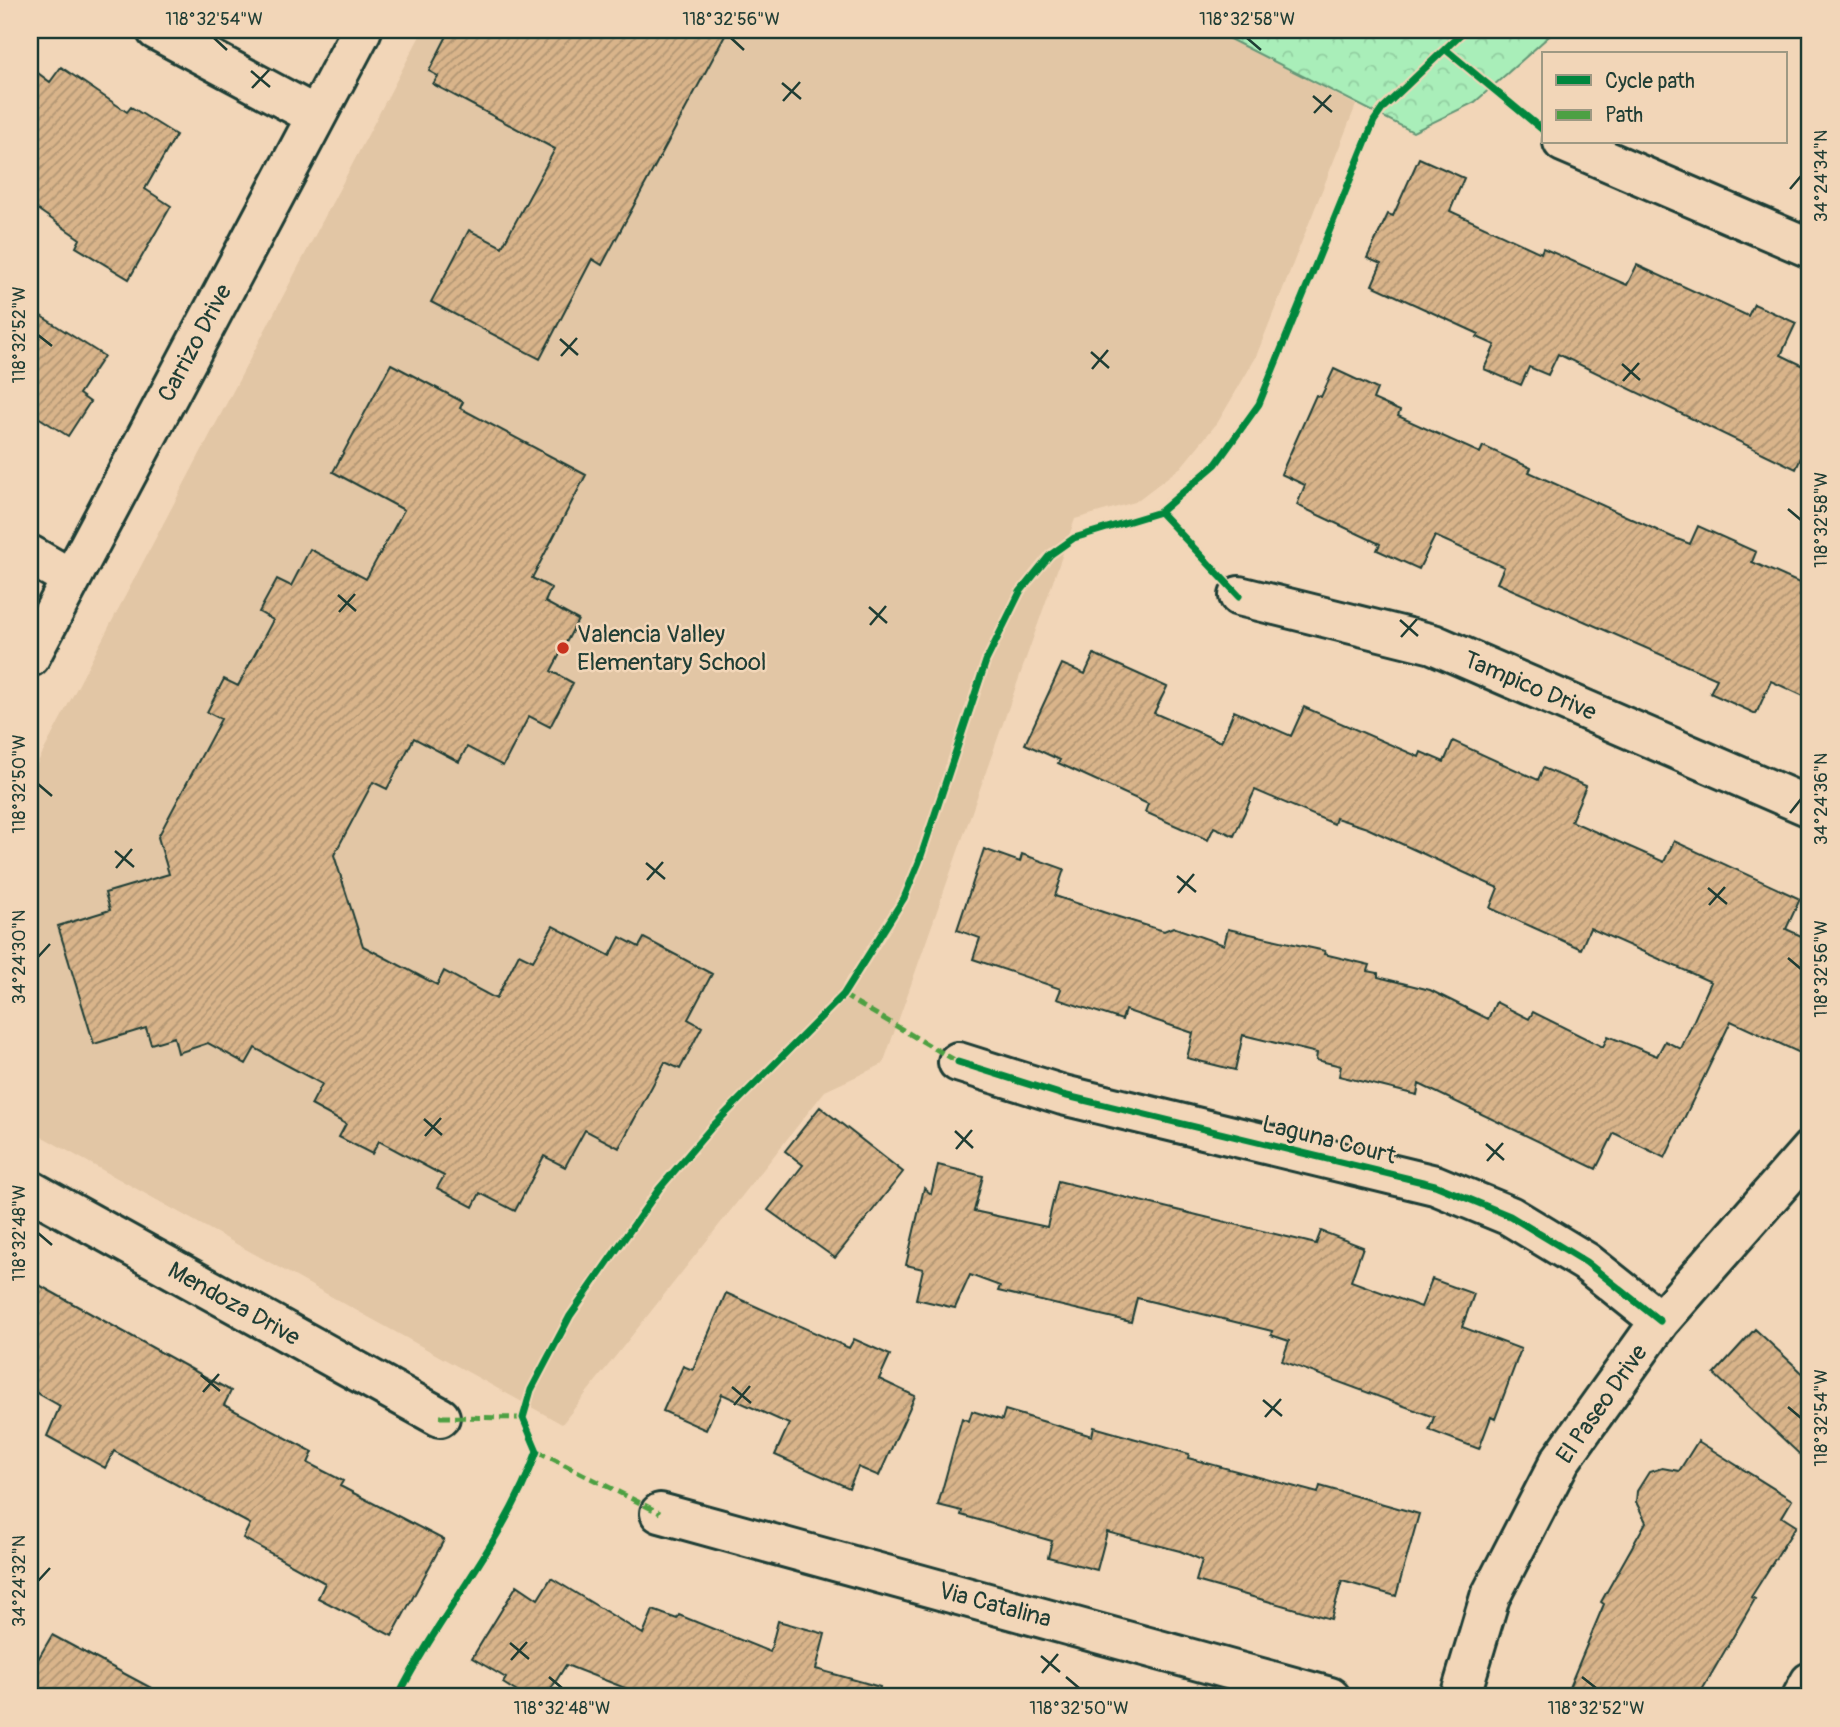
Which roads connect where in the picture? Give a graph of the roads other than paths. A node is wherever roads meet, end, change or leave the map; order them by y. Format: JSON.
{"nodes":[{"id":1,"x":156,"y":30,"type":"edge"},
{"id":2,"x":362,"y":30,"type":"edge"},
{"id":3,"x":316,"y":116,"type":"junction"},
{"id":4,"x":1568,"y":144,"type":"edge"},
{"id":5,"x":1810,"y":248,"type":"edge"},
{"id":6,"x":30,"y":555,"type":"edge"},
{"id":7,"x":70,"y":578,"type":"junction"},
{"id":8,"x":1239,"y":596,"type":"dead end"},
{"id":9,"x":30,"y":657,"type":"edge"},
{"id":10,"x":1810,"y":807,"type":"edge"},
{"id":11,"x":958,"y":1062,"type":"dead end"},
{"id":12,"x":1810,"y":1150,"type":"edge"},
{"id":13,"x":30,"y":1190,"type":"edge"},
{"id":14,"x":1660,"y":1321,"type":"junction"},
{"id":15,"x":440,"y":1417,"type":"dead end"},
{"id":16,"x":660,"y":1513,"type":"dead end"},
{"id":17,"x":1810,"y":1682,"type":"edge"},
{"id":18,"x":1330,"y":1697,"type":"edge"},
{"id":19,"x":1460,"y":1697,"type":"edge"},
{"id":20,"x":1802,"y":1697,"type":"edge"}],
"edges":[{"from":1,"to":3,"type":"street"},
{"from":2,"to":3,"type":"street","name":"Carrizo Drive"},
{"from":3,"to":7,"type":"street","name":"Carrizo Drive"},
{"from":4,"to":5,"type":"street"},
{"from":6,"to":7,"type":"street"},
{"from":7,"to":9,"type":"street","name":"Carrizo Drive"},
{"from":8,"to":10,"type":"street","name":"Tampico Drive"},
{"from":11,"to":14,"type":"street","name":"Laguna Court"},
{"from":12,"to":14,"type":"street","name":"El Paseo Drive"},
{"from":13,"to":15,"type":"street","name":"Mendoza Drive"},
{"from":14,"to":19,"type":"street","name":"El Paseo Drive"},
{"from":16,"to":18,"type":"street","name":"Via Catalina"},
{"from":17,"to":20,"type":"street"}]}
